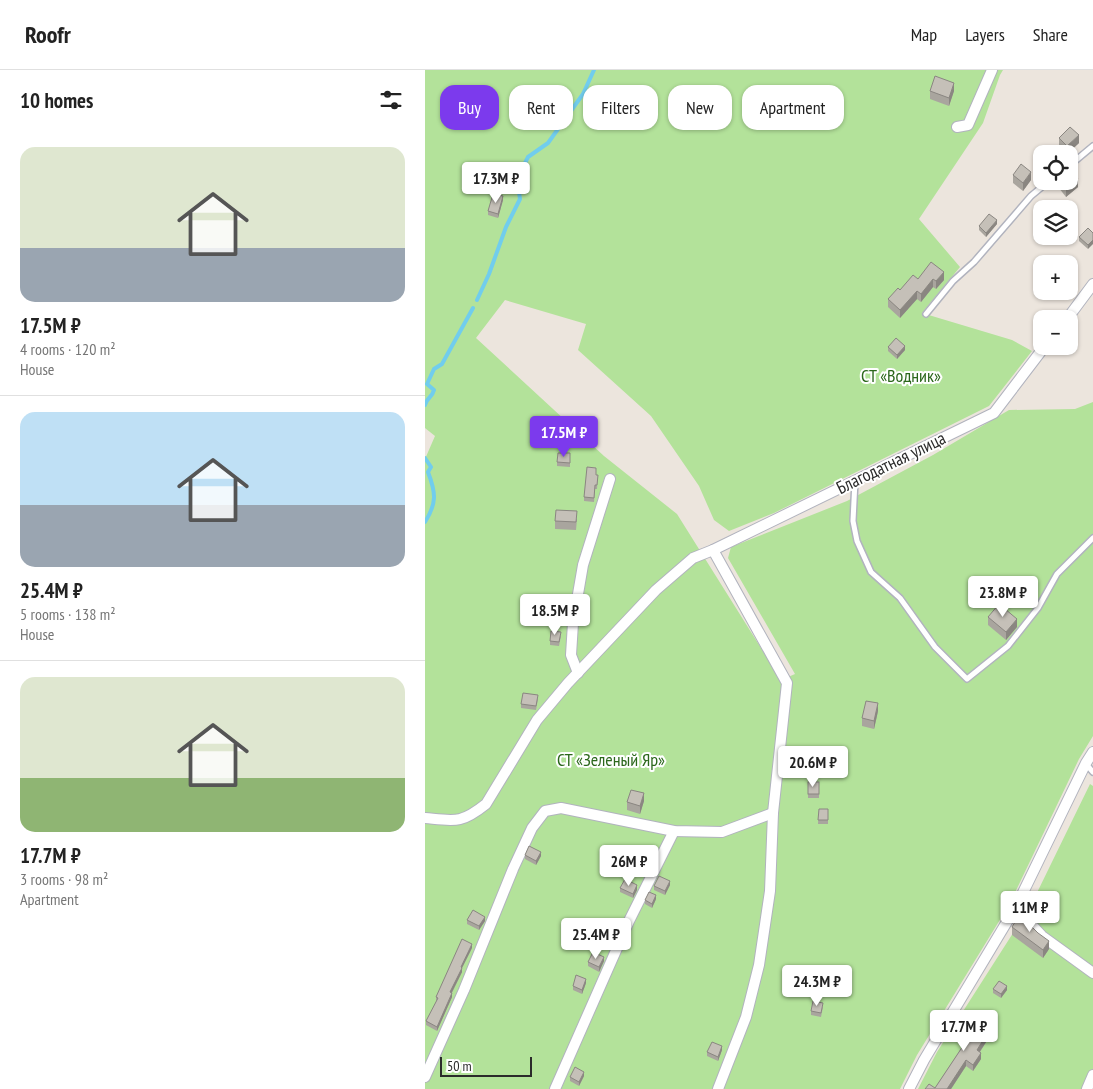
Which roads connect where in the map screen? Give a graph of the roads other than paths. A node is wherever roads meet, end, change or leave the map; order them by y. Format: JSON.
{"nodes":[{"id":1,"x":992,"y":70,"type":"edge"},
{"id":2,"x":957,"y":127,"type":"dead end"},
{"id":3,"x":1093,"y":146,"type":"edge"},
{"id":4,"x":1078,"y":158,"type":"edge"},
{"id":5,"x":1038,"y":190,"type":"edge"},
{"id":6,"x":1093,"y":284,"type":"edge"},
{"id":7,"x":1074,"y":310,"type":"edge"},
{"id":8,"x":926,"y":314,"type":"dead end"},
{"id":9,"x":1038,"y":355,"type":"edge"},
{"id":10,"x":610,"y":479,"type":"dead end"},
{"id":11,"x":855,"y":481,"type":"junction"},
{"id":12,"x":1093,"y":538,"type":"edge"},
{"id":13,"x":713,"y":550,"type":"junction"},
{"id":14,"x":578,"y":673,"type":"junction"},
{"id":15,"x":1093,"y":752,"type":"edge"},
{"id":16,"x":1086,"y":763,"type":"junction"},
{"id":17,"x":1093,"y":772,"type":"edge"},
{"id":18,"x":773,"y":814,"type":"junction"},
{"id":19,"x":425,"y":818,"type":"edge"},
{"id":20,"x":674,"y":831,"type":"junction"},
{"id":21,"x":1017,"y":905,"type":"junction"},
{"id":22,"x":1093,"y":973,"type":"edge"},
{"id":23,"x":1093,"y":1075,"type":"edge"},
{"id":24,"x":425,"y":1077,"type":"edge"},
{"id":25,"x":555,"y":1089,"type":"edge"},
{"id":26,"x":718,"y":1089,"type":"edge"},
{"id":27,"x":909,"y":1089,"type":"edge"},
{"id":28,"x":1087,"y":1089,"type":"edge"}],
"edges":[{"from":1,"to":2,"type":"street"},
{"from":3,"to":4,"type":"lane"},
{"from":5,"to":8,"type":"lane"},
{"from":6,"to":7,"type":"street"},
{"from":9,"to":11,"type":"street","name":"Благодатная улица"},
{"from":10,"to":14,"type":"street"},
{"from":11,"to":12,"type":"lane"},
{"from":11,"to":13,"type":"street","name":"Благодатная улица"},
{"from":13,"to":14,"type":"street","name":"Благодатная улица"},
{"from":13,"to":18,"type":"street"},
{"from":14,"to":19,"type":"street","name":"Благодатная улица"},
{"from":15,"to":16,"type":"street"},
{"from":16,"to":17,"type":"lane"},
{"from":16,"to":21,"type":"street"},
{"from":18,"to":20,"type":"street"},
{"from":18,"to":26,"type":"street"},
{"from":20,"to":24,"type":"street"},
{"from":20,"to":25,"type":"street"},
{"from":21,"to":22,"type":"street"},
{"from":21,"to":27,"type":"street"},
{"from":23,"to":28,"type":"street"}]}
